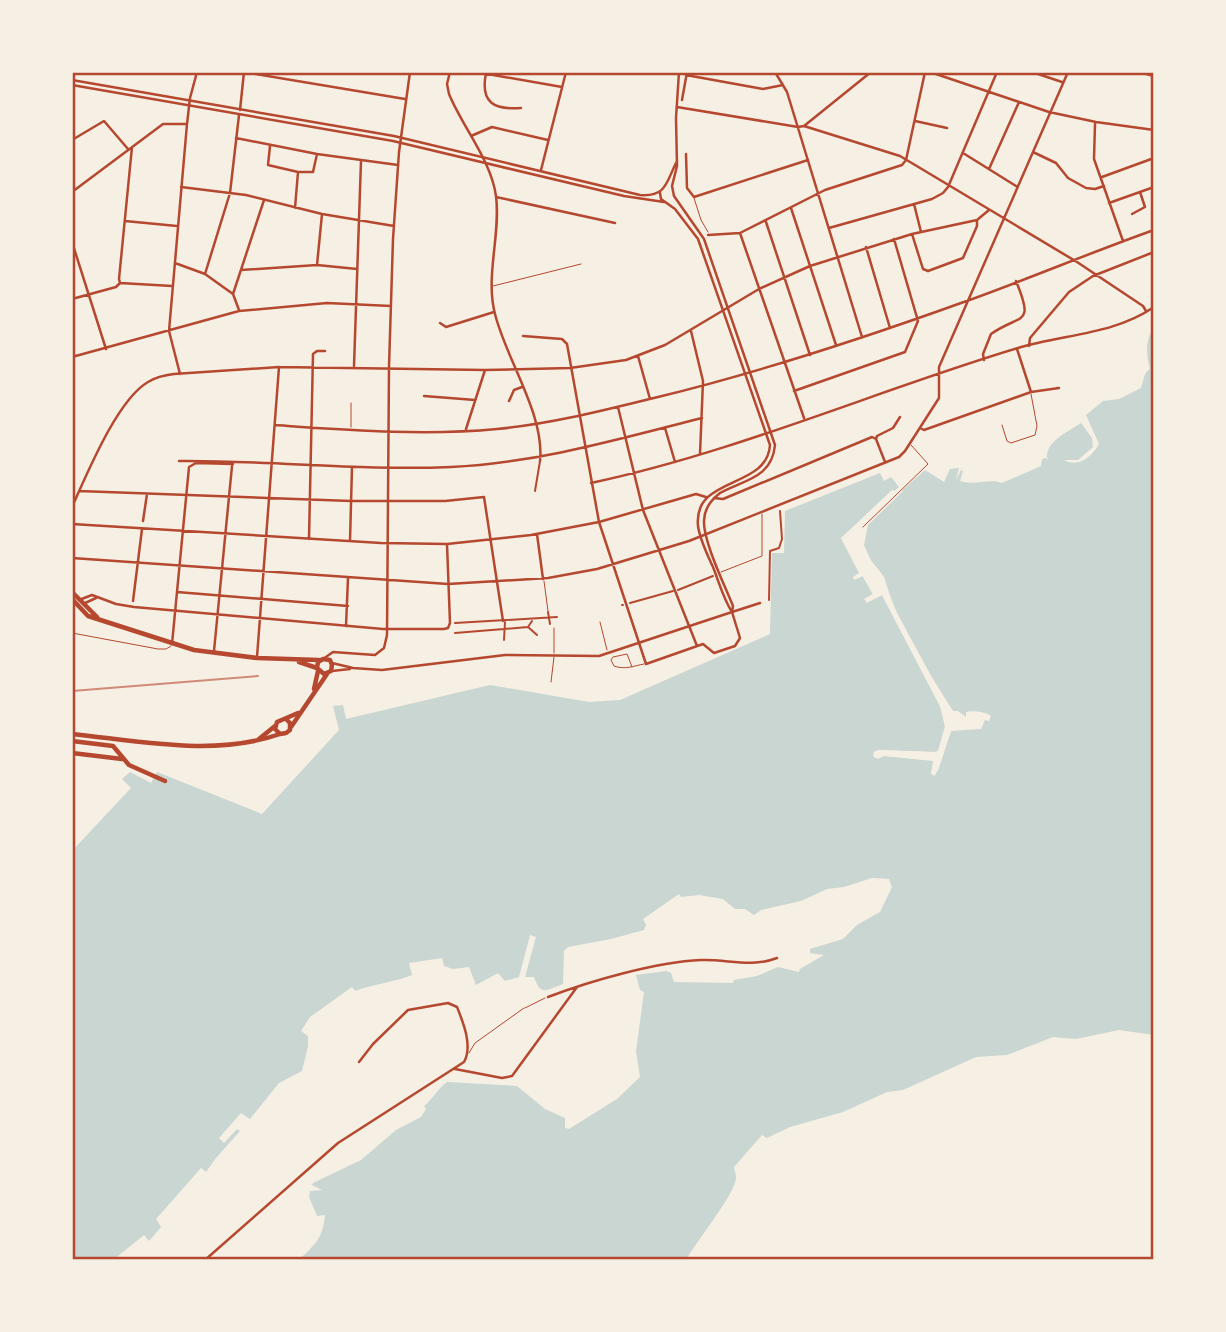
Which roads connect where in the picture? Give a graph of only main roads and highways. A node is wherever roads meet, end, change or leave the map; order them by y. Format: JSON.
{"nodes":[{"id":1,"x":1143,"y":72,"type":"edge"},
{"id":2,"x":1154,"y":75,"type":"edge"},
{"id":3,"x":72,"y":592,"type":"edge"},
{"id":4,"x":72,"y":599,"type":"edge"},
{"id":5,"x":78,"y":605,"type":"junction"},
{"id":6,"x":288,"y":660,"type":"junction"},
{"id":7,"x":321,"y":660,"type":"junction"},
{"id":8,"x":318,"y":670,"type":"junction"},
{"id":9,"x":329,"y":672,"type":"junction"},
{"id":10,"x":313,"y":693,"type":"junction"},
{"id":11,"x":299,"y":712,"type":"junction"},
{"id":12,"x":286,"y":719,"type":"junction"},
{"id":13,"x":275,"y":726,"type":"junction"},
{"id":14,"x":290,"y":727,"type":"junction"},
{"id":15,"x":72,"y":734,"type":"edge"},
{"id":16,"x":280,"y":734,"type":"junction"},
{"id":17,"x":258,"y":740,"type":"junction"},
{"id":18,"x":72,"y":741,"type":"edge"},
{"id":19,"x":72,"y":753,"type":"edge"},
{"id":20,"x":123,"y":759,"type":"junction"},
{"id":21,"x":164,"y":781,"type":"dead end"}],
"edges":[{"from":1,"to":2,"type":"highway"},
{"from":3,"to":5,"type":"highway"},
{"from":4,"to":5,"type":"highway"},
{"from":5,"to":6,"type":"highway"},
{"from":6,"to":7,"type":"highway"},
{"from":6,"to":8,"type":"highway"},
{"from":7,"to":8,"type":"highway"},
{"from":7,"to":9,"type":"highway"},
{"from":8,"to":9,"type":"highway"},
{"from":8,"to":10,"type":"highway"},
{"from":9,"to":10,"type":"highway"},
{"from":10,"to":11,"type":"highway"},
{"from":11,"to":12,"type":"highway"},
{"from":11,"to":14,"type":"highway"},
{"from":12,"to":13,"type":"highway"},
{"from":12,"to":14,"type":"highway"},
{"from":13,"to":16,"type":"highway"},
{"from":13,"to":17,"type":"highway"},
{"from":14,"to":16,"type":"highway"},
{"from":15,"to":17,"type":"highway"},
{"from":16,"to":17,"type":"highway"},
{"from":18,"to":20,"type":"highway"},
{"from":19,"to":20,"type":"highway"},
{"from":20,"to":21,"type":"highway"}]}
